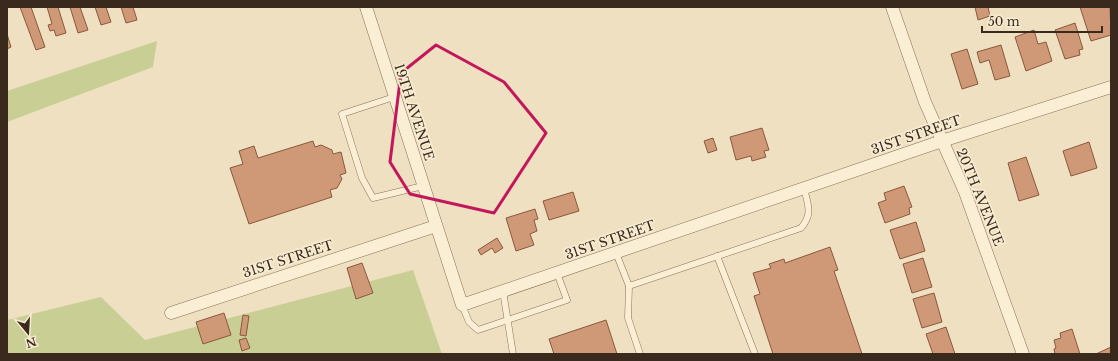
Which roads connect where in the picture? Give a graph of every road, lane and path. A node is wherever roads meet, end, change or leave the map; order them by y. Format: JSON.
{"nodes":[{"id":1,"x":366,"y":7,"type":"edge"},
{"id":2,"x":892,"y":7,"type":"edge"},
{"id":3,"x":1111,"y":87,"type":"edge"},
{"id":4,"x":394,"y":97,"type":"junction"},
{"id":5,"x":942,"y":141,"type":"junction"},
{"id":6,"x":423,"y":186,"type":"junction"},
{"id":7,"x":804,"y":188,"type":"junction"},
{"id":8,"x":436,"y":226,"type":"junction"},
{"id":9,"x":616,"y":253,"type":"junction"},
{"id":10,"x":717,"y":256,"type":"junction"},
{"id":11,"x":557,"y":273,"type":"junction"},
{"id":12,"x":629,"y":286,"type":"junction"},
{"id":13,"x":504,"y":291,"type":"junction"},
{"id":14,"x":462,"y":305,"type":"junction"},
{"id":15,"x":170,"y":312,"type":"dead end"},
{"id":16,"x":508,"y":322,"type":"junction"},
{"id":17,"x":513,"y":354,"type":"edge"},
{"id":18,"x":640,"y":354,"type":"edge"},
{"id":19,"x":755,"y":354,"type":"edge"},
{"id":20,"x":1023,"y":354,"type":"edge"}],
"edges":[{"from":1,"to":4,"type":"street","name":"19TH AVENUE"},
{"from":2,"to":5,"type":"street","name":"20TH AVENUE"},
{"from":3,"to":5,"type":"street","name":"31ST STREET"},
{"from":4,"to":6,"type":"street","name":"19TH AVENUE"},
{"from":4,"to":6,"type":"lane"},
{"from":5,"to":7,"type":"street","name":"31ST STREET"},
{"from":5,"to":20,"type":"street","name":"20TH AVENUE"},
{"from":6,"to":8,"type":"street","name":"19TH AVENUE"},
{"from":7,"to":9,"type":"street","name":"31ST STREET"},
{"from":7,"to":10,"type":"lane"},
{"from":8,"to":14,"type":"street"},
{"from":8,"to":15,"type":"street","name":"31ST STREET"},
{"from":9,"to":11,"type":"street","name":"31ST STREET"},
{"from":9,"to":12,"type":"lane"},
{"from":10,"to":12,"type":"lane"},
{"from":10,"to":19,"type":"lane"},
{"from":11,"to":13,"type":"street","name":"31ST STREET"},
{"from":11,"to":16,"type":"lane"},
{"from":12,"to":18,"type":"lane"},
{"from":13,"to":14,"type":"street","name":"31ST STREET"},
{"from":13,"to":16,"type":"lane"},
{"from":14,"to":16,"type":"lane"},
{"from":16,"to":17,"type":"lane"}]}
